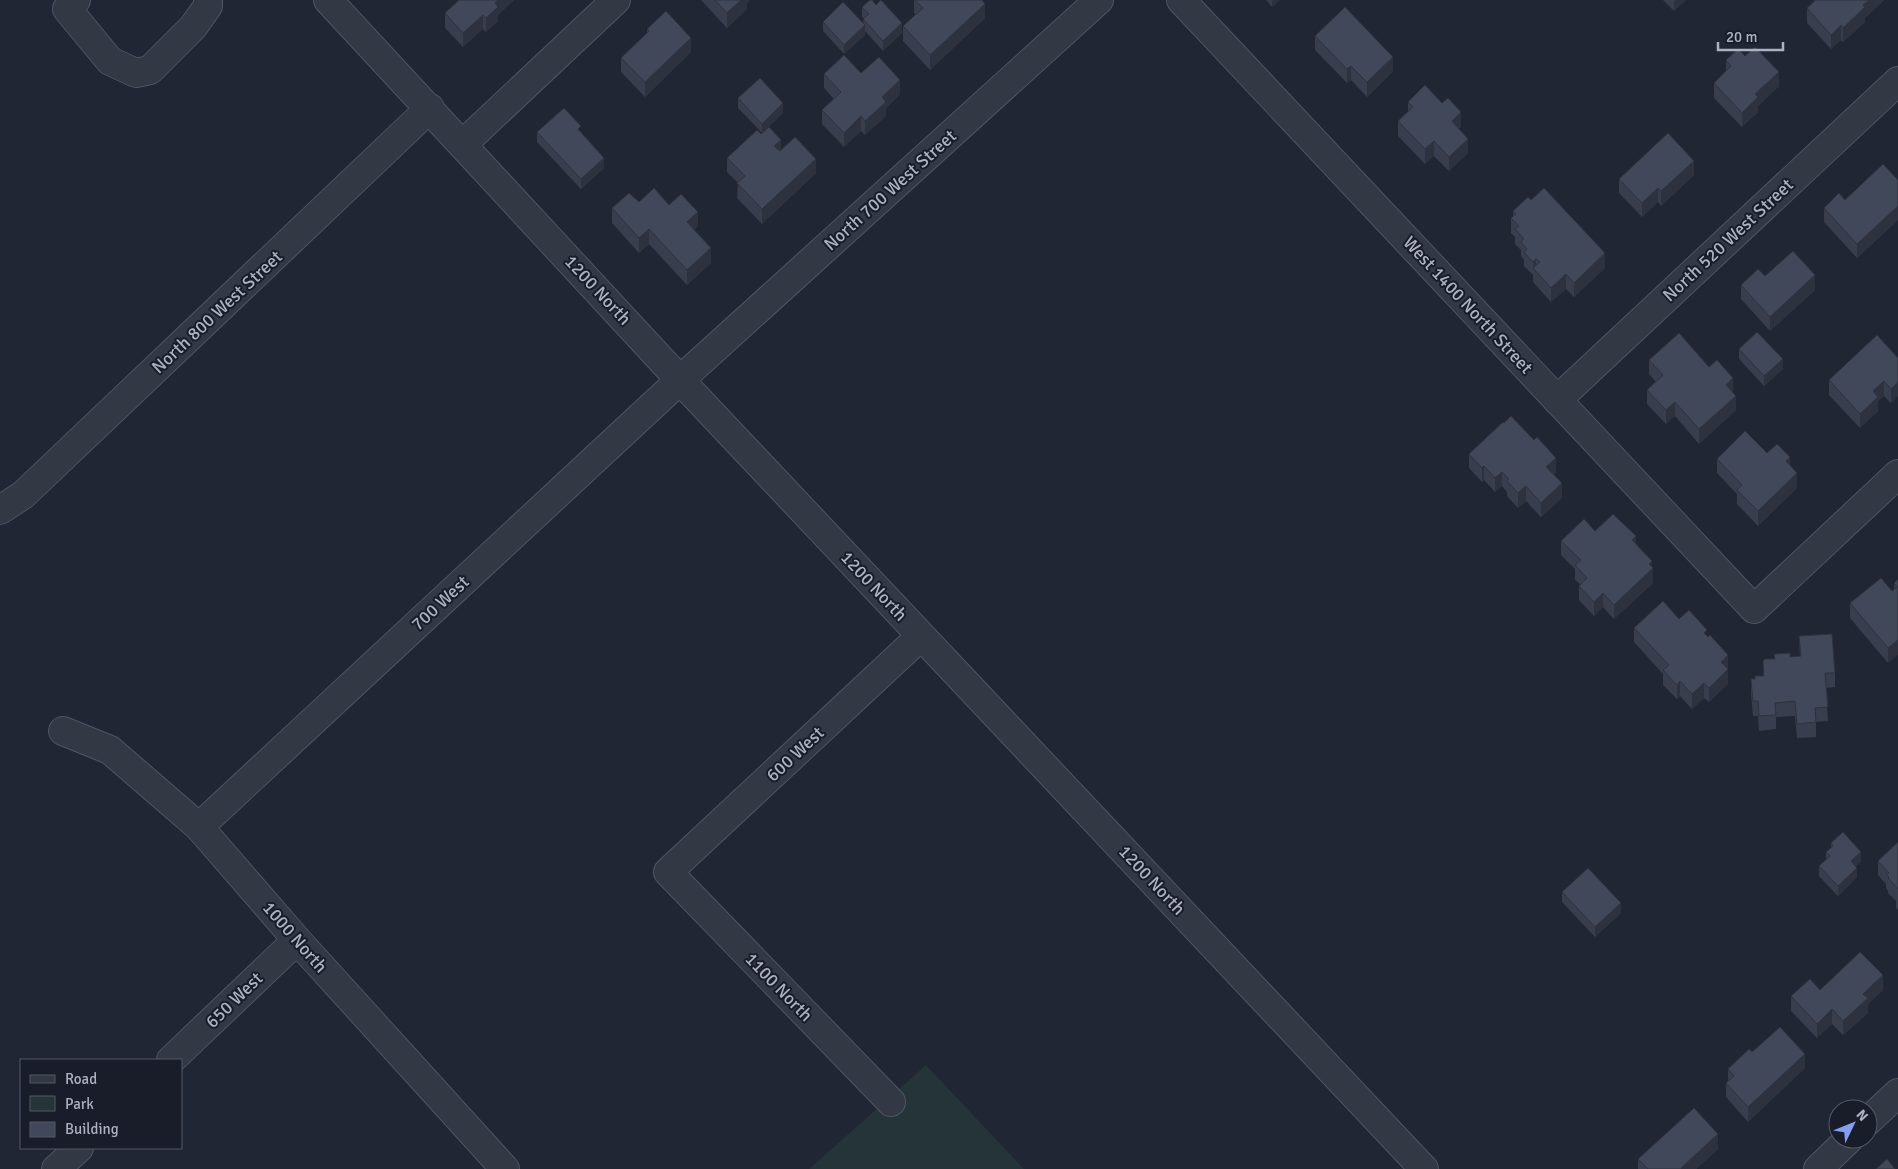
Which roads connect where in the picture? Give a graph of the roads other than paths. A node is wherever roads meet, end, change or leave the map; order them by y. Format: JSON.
{"nodes":[{"id":1,"x":76,"y":0,"type":"edge"},
{"id":2,"x":208,"y":0,"type":"edge"},
{"id":3,"x":328,"y":0,"type":"edge"},
{"id":4,"x":616,"y":0,"type":"edge"},
{"id":5,"x":1099,"y":0,"type":"edge"},
{"id":6,"x":1181,"y":0,"type":"edge"},
{"id":7,"x":1898,"y":81,"type":"edge"},
{"id":8,"x":430,"y":108,"type":"junction"},
{"id":9,"x":463,"y":144,"type":"junction"},
{"id":10,"x":680,"y":380,"type":"junction"},
{"id":11,"x":1557,"y":400,"type":"junction"},
{"id":12,"x":1898,"y":474,"type":"edge"},
{"id":13,"x":0,"y":510,"type":"edge"},
{"id":14,"x":921,"y":636,"type":"junction"},
{"id":15,"x":63,"y":732,"type":"dead end"},
{"id":16,"x":199,"y":827,"type":"junction"},
{"id":17,"x":668,"y":872,"type":"joint"},
{"id":18,"x":297,"y":940,"type":"junction"},
{"id":19,"x":172,"y":1059,"type":"edge"},
{"id":20,"x":1898,"y":1093,"type":"edge"},
{"id":21,"x":890,"y":1102,"type":"dead end"},
{"id":22,"x":1878,"y":1112,"type":"edge"},
{"id":23,"x":78,"y":1149,"type":"edge"},
{"id":24,"x":1839,"y":1149,"type":"edge"},
{"id":25,"x":56,"y":1169,"type":"edge"},
{"id":26,"x":505,"y":1169,"type":"edge"},
{"id":27,"x":1424,"y":1169,"type":"edge"},
{"id":28,"x":1818,"y":1169,"type":"edge"}],
"edges":[{"from":1,"to":2,"type":"street"},
{"from":3,"to":8,"type":"street","name":"1200 North"},
{"from":4,"to":9,"type":"street"},
{"from":5,"to":10,"type":"street","name":"North 700 West Street"},
{"from":6,"to":11,"type":"street","name":"West 1400 North Street"},
{"from":7,"to":11,"type":"street","name":"North 520 West Street"},
{"from":8,"to":9,"type":"street","name":"1200 North"},
{"from":8,"to":13,"type":"street","name":"North 800 West Street"},
{"from":9,"to":10,"type":"street","name":"1200 North"},
{"from":10,"to":14,"type":"street","name":"1200 North"},
{"from":10,"to":16,"type":"street","name":"700 West"},
{"from":11,"to":12,"type":"street","name":"West 1400 North Street"},
{"from":14,"to":17,"type":"street","name":"600 West"},
{"from":14,"to":27,"type":"street","name":"1200 North"},
{"from":15,"to":16,"type":"street","name":"1000 North"},
{"from":16,"to":18,"type":"street","name":"1000 North"},
{"from":17,"to":21,"type":"street","name":"1100 North"},
{"from":18,"to":19,"type":"street","name":"650 West"},
{"from":18,"to":26,"type":"street","name":"1000 North"},
{"from":20,"to":22,"type":"street"},
{"from":23,"to":25,"type":"street"},
{"from":24,"to":28,"type":"street"}]}
